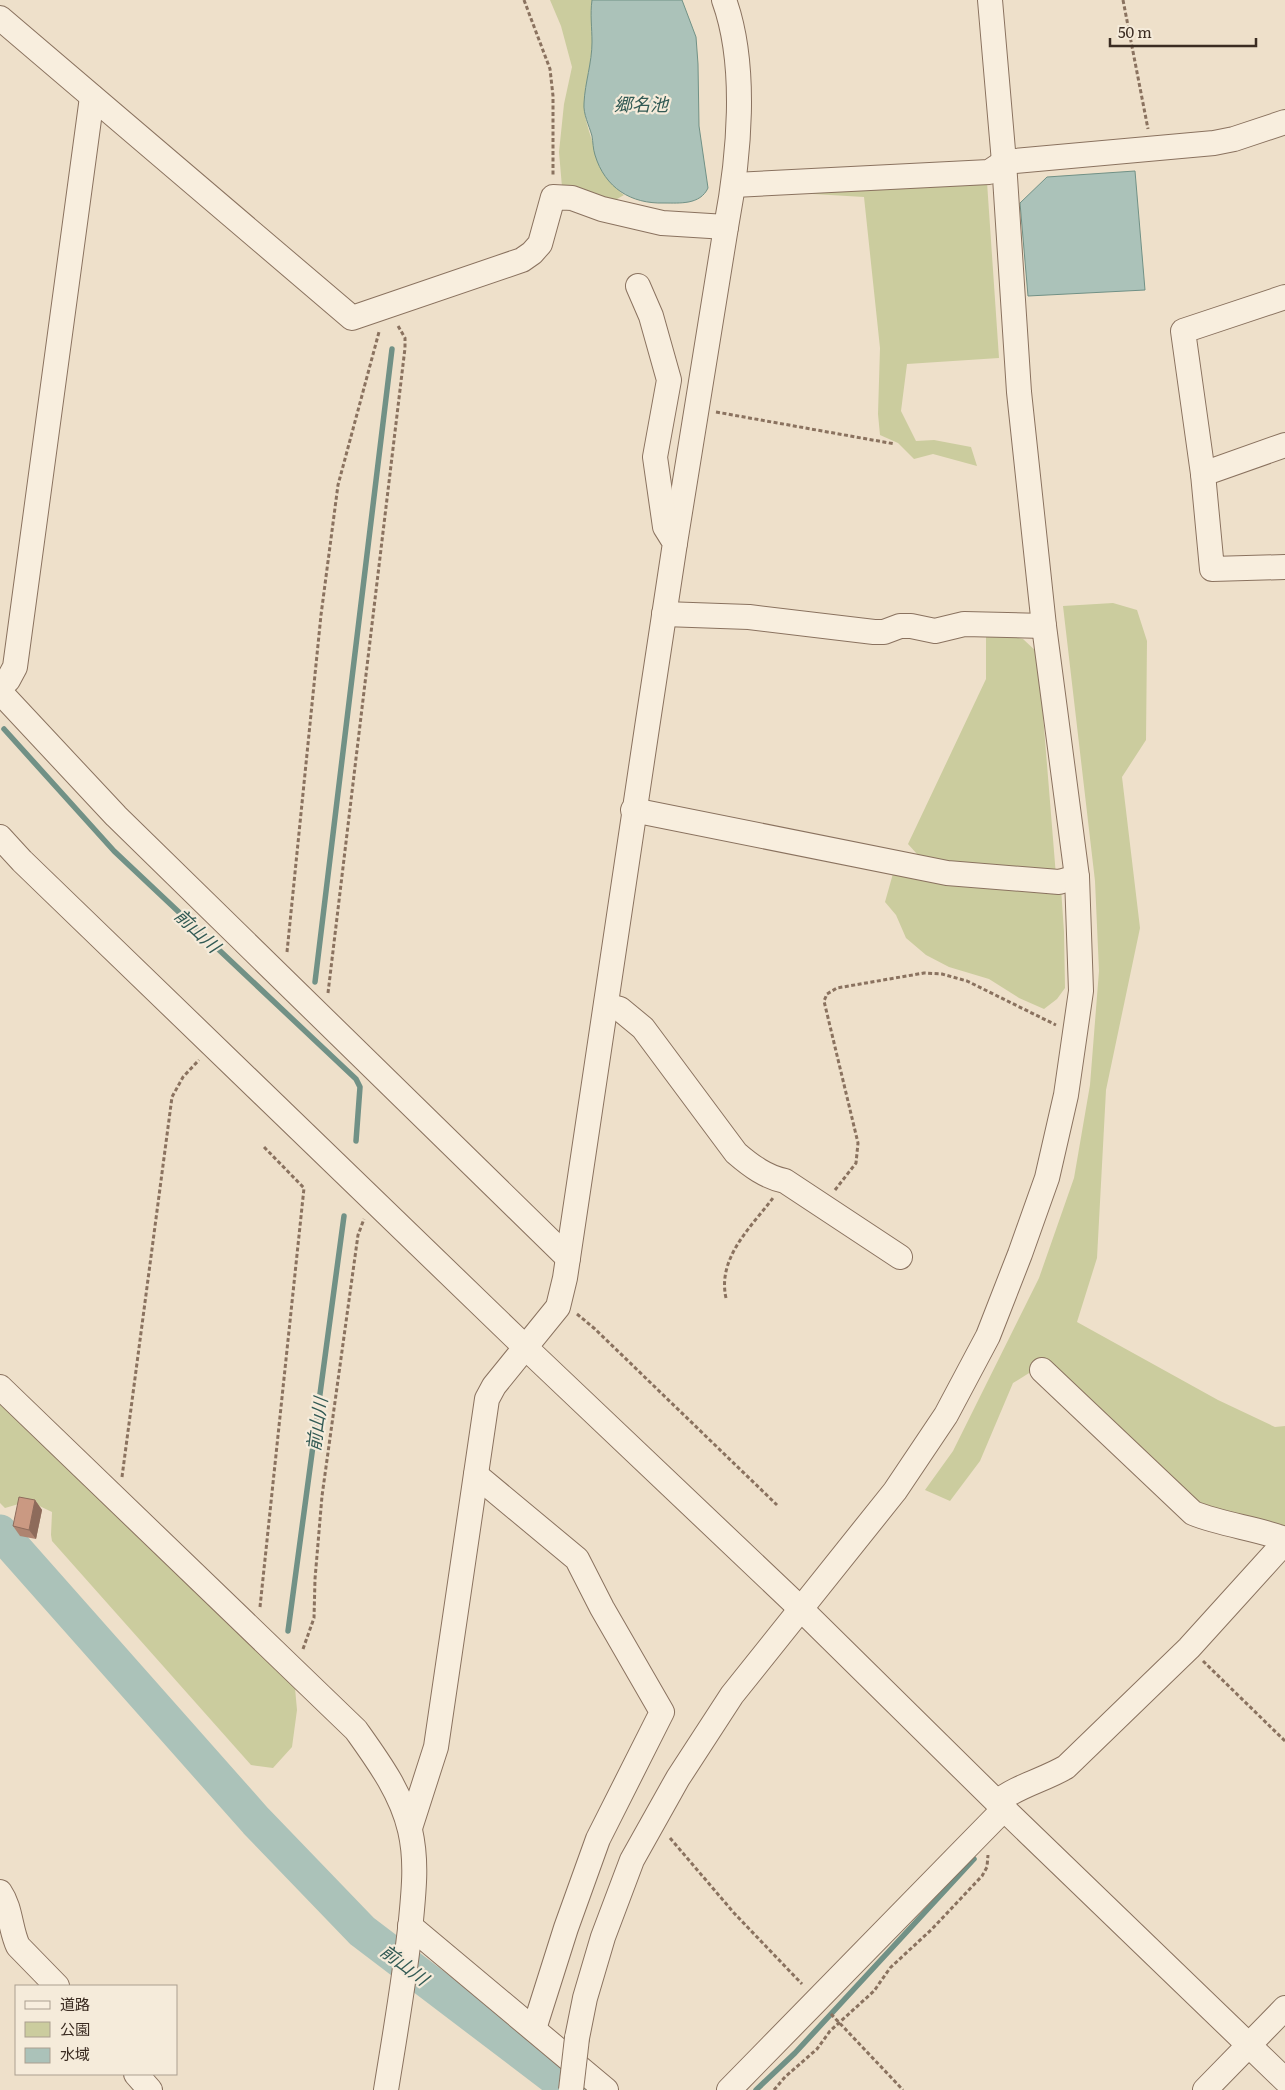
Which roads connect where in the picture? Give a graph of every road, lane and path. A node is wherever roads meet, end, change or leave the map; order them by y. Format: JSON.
{"nodes":[{"id":1,"x":524,"y":0,"type":"edge"},
{"id":2,"x":724,"y":0,"type":"edge"},
{"id":3,"x":990,"y":0,"type":"edge"},
{"id":4,"x":1123,"y":0,"type":"edge"},
{"id":5,"x":0,"y":18,"type":"edge"},
{"id":6,"x":92,"y":96,"type":"junction"},
{"id":7,"x":1285,"y":122,"type":"edge"},
{"id":8,"x":1152,"y":148,"type":"junction"},
{"id":9,"x":1004,"y":162,"type":"junction"},
{"id":10,"x":734,"y":185,"type":"junction"},
{"id":11,"x":553,"y":196,"type":"junction"},
{"id":12,"x":726,"y":227,"type":"junction"},
{"id":13,"x":638,"y":286,"type":"dead end"},
{"id":14,"x":1285,"y":297,"type":"edge"},
{"id":15,"x":386,"y":307,"type":"junction"},
{"id":16,"x":696,"y":410,"type":"junction"},
{"id":17,"x":895,"y":444,"type":"dead end"},
{"id":18,"x":1285,"y":445,"type":"edge"},
{"id":19,"x":1203,"y":474,"type":"junction"},
{"id":20,"x":675,"y":543,"type":"junction"},
{"id":21,"x":1285,"y":567,"type":"edge"},
{"id":22,"x":664,"y":614,"type":"junction"},
{"id":23,"x":1044,"y":626,"type":"junction"},
{"id":24,"x":0,"y":690,"type":"edge"},
{"id":25,"x":633,"y":810,"type":"junction"},
{"id":26,"x":0,"y":837,"type":"edge"},
{"id":27,"x":1077,"y":878,"type":"junction"},
{"id":28,"x":282,"y":978,"type":"junction"},
{"id":29,"x":606,"y":1005,"type":"junction"},
{"id":30,"x":323,"y":1018,"type":"junction"},
{"id":31,"x":1076,"y":1030,"type":"junction"},
{"id":32,"x":213,"y":1045,"type":"junction"},
{"id":33,"x":264,"y":1147,"type":"dead end"},
{"id":34,"x":781,"y":1180,"type":"junction"},
{"id":35,"x":376,"y":1203,"type":"junction"},
{"id":36,"x":822,"y":1206,"type":"junction"},
{"id":37,"x":568,"y":1258,"type":"junction"},
{"id":38,"x":900,"y":1258,"type":"dead end"},
{"id":39,"x":726,"y":1298,"type":"dead end"},
{"id":40,"x":558,"y":1306,"type":"junction"},
{"id":41,"x":525,"y":1347,"type":"junction"},
{"id":42,"x":1042,"y":1370,"type":"dead end"},
{"id":43,"x":0,"y":1387,"type":"edge"},
{"id":44,"x":476,"y":1475,"type":"junction"},
{"id":45,"x":111,"y":1494,"type":"junction"},
{"id":46,"x":778,"y":1505,"type":"dead end"},
{"id":47,"x":1285,"y":1541,"type":"edge"},
{"id":48,"x":801,"y":1609,"type":"junction"},
{"id":49,"x":249,"y":1627,"type":"junction"},
{"id":50,"x":1190,"y":1648,"type":"junction"},
{"id":51,"x":287,"y":1664,"type":"junction"},
{"id":52,"x":1285,"y":1741,"type":"edge"},
{"id":53,"x":1001,"y":1806,"type":"junction"},
{"id":54,"x":410,"y":1828,"type":"junction"},
{"id":55,"x":986,"y":1828,"type":"junction"},
{"id":56,"x":670,"y":1838,"type":"dead end"},
{"id":57,"x":0,"y":1892,"type":"edge"},
{"id":58,"x":410,"y":1933,"type":"junction"},
{"id":59,"x":56,"y":1985,"type":"edge"},
{"id":60,"x":802,"y":1985,"type":"dead end"},
{"id":61,"x":1285,"y":2008,"type":"edge"},
{"id":62,"x":830,"y":2013,"type":"dead end"},
{"id":63,"x":534,"y":2029,"type":"junction"},
{"id":64,"x":1249,"y":2045,"type":"junction"},
{"id":65,"x":137,"y":2075,"type":"edge"},
{"id":66,"x":1285,"y":2080,"type":"edge"},
{"id":67,"x":150,"y":2090,"type":"edge"},
{"id":68,"x":386,"y":2090,"type":"edge"},
{"id":69,"x":571,"y":2090,"type":"edge"},
{"id":70,"x":606,"y":2090,"type":"edge"},
{"id":71,"x":730,"y":2090,"type":"edge"},
{"id":72,"x":774,"y":2090,"type":"edge"},
{"id":73,"x":903,"y":2090,"type":"edge"},
{"id":74,"x":1205,"y":2090,"type":"edge"}],
"edges":[{"from":1,"to":11,"type":"path"},
{"from":2,"to":10,"type":"street"},
{"from":3,"to":9,"type":"street"},
{"from":4,"to":8,"type":"path"},
{"from":5,"to":6,"type":"street"},
{"from":6,"to":15,"type":"street"},
{"from":6,"to":24,"type":"street"},
{"from":7,"to":8,"type":"street"},
{"from":8,"to":9,"type":"street"},
{"from":9,"to":10,"type":"street"},
{"from":9,"to":23,"type":"street"},
{"from":10,"to":12,"type":"street"},
{"from":11,"to":12,"type":"street"},
{"from":11,"to":15,"type":"street"},
{"from":12,"to":16,"type":"street"},
{"from":13,"to":20,"type":"street"},
{"from":14,"to":19,"type":"street"},
{"from":15,"to":28,"type":"path"},
{"from":15,"to":30,"type":"path"},
{"from":16,"to":17,"type":"path"},
{"from":16,"to":20,"type":"street"},
{"from":18,"to":19,"type":"street"},
{"from":19,"to":21,"type":"street"},
{"from":20,"to":22,"type":"street"},
{"from":22,"to":23,"type":"street"},
{"from":22,"to":25,"type":"street"},
{"from":23,"to":27,"type":"street"},
{"from":24,"to":28,"type":"street"},
{"from":25,"to":27,"type":"street"},
{"from":25,"to":29,"type":"street"},
{"from":26,"to":32,"type":"street"},
{"from":27,"to":31,"type":"street"},
{"from":28,"to":30,"type":"street"},
{"from":29,"to":34,"type":"street"},
{"from":29,"to":37,"type":"street"},
{"from":30,"to":37,"type":"street"},
{"from":31,"to":36,"type":"path"},
{"from":31,"to":48,"type":"street"},
{"from":32,"to":35,"type":"street"},
{"from":32,"to":45,"type":"path"},
{"from":33,"to":49,"type":"path"},
{"from":34,"to":36,"type":"street"},
{"from":34,"to":39,"type":"path"},
{"from":35,"to":41,"type":"street"},
{"from":35,"to":51,"type":"path"},
{"from":36,"to":38,"type":"street"},
{"from":37,"to":40,"type":"street"},
{"from":40,"to":41,"type":"street"},
{"from":40,"to":46,"type":"path"},
{"from":41,"to":44,"type":"street"},
{"from":41,"to":48,"type":"street"},
{"from":42,"to":47,"type":"street"},
{"from":43,"to":45,"type":"street"},
{"from":44,"to":54,"type":"street"},
{"from":44,"to":63,"type":"street"},
{"from":45,"to":49,"type":"street"},
{"from":47,"to":50,"type":"street"},
{"from":48,"to":53,"type":"street"},
{"from":48,"to":69,"type":"street","bridge":true},
{"from":49,"to":51,"type":"street"},
{"from":50,"to":52,"type":"path"},
{"from":50,"to":53,"type":"street"},
{"from":51,"to":54,"type":"street"},
{"from":53,"to":55,"type":"street"},
{"from":53,"to":64,"type":"street"},
{"from":54,"to":58,"type":"street"},
{"from":55,"to":71,"type":"street"},
{"from":55,"to":72,"type":"path"},
{"from":56,"to":60,"type":"path"},
{"from":57,"to":59,"type":"street"},
{"from":58,"to":63,"type":"street"},
{"from":58,"to":68,"type":"street"},
{"from":61,"to":64,"type":"street"},
{"from":62,"to":73,"type":"path"},
{"from":63,"to":70,"type":"street"},
{"from":64,"to":66,"type":"street"},
{"from":64,"to":74,"type":"street"},
{"from":65,"to":67,"type":"street"}]}
